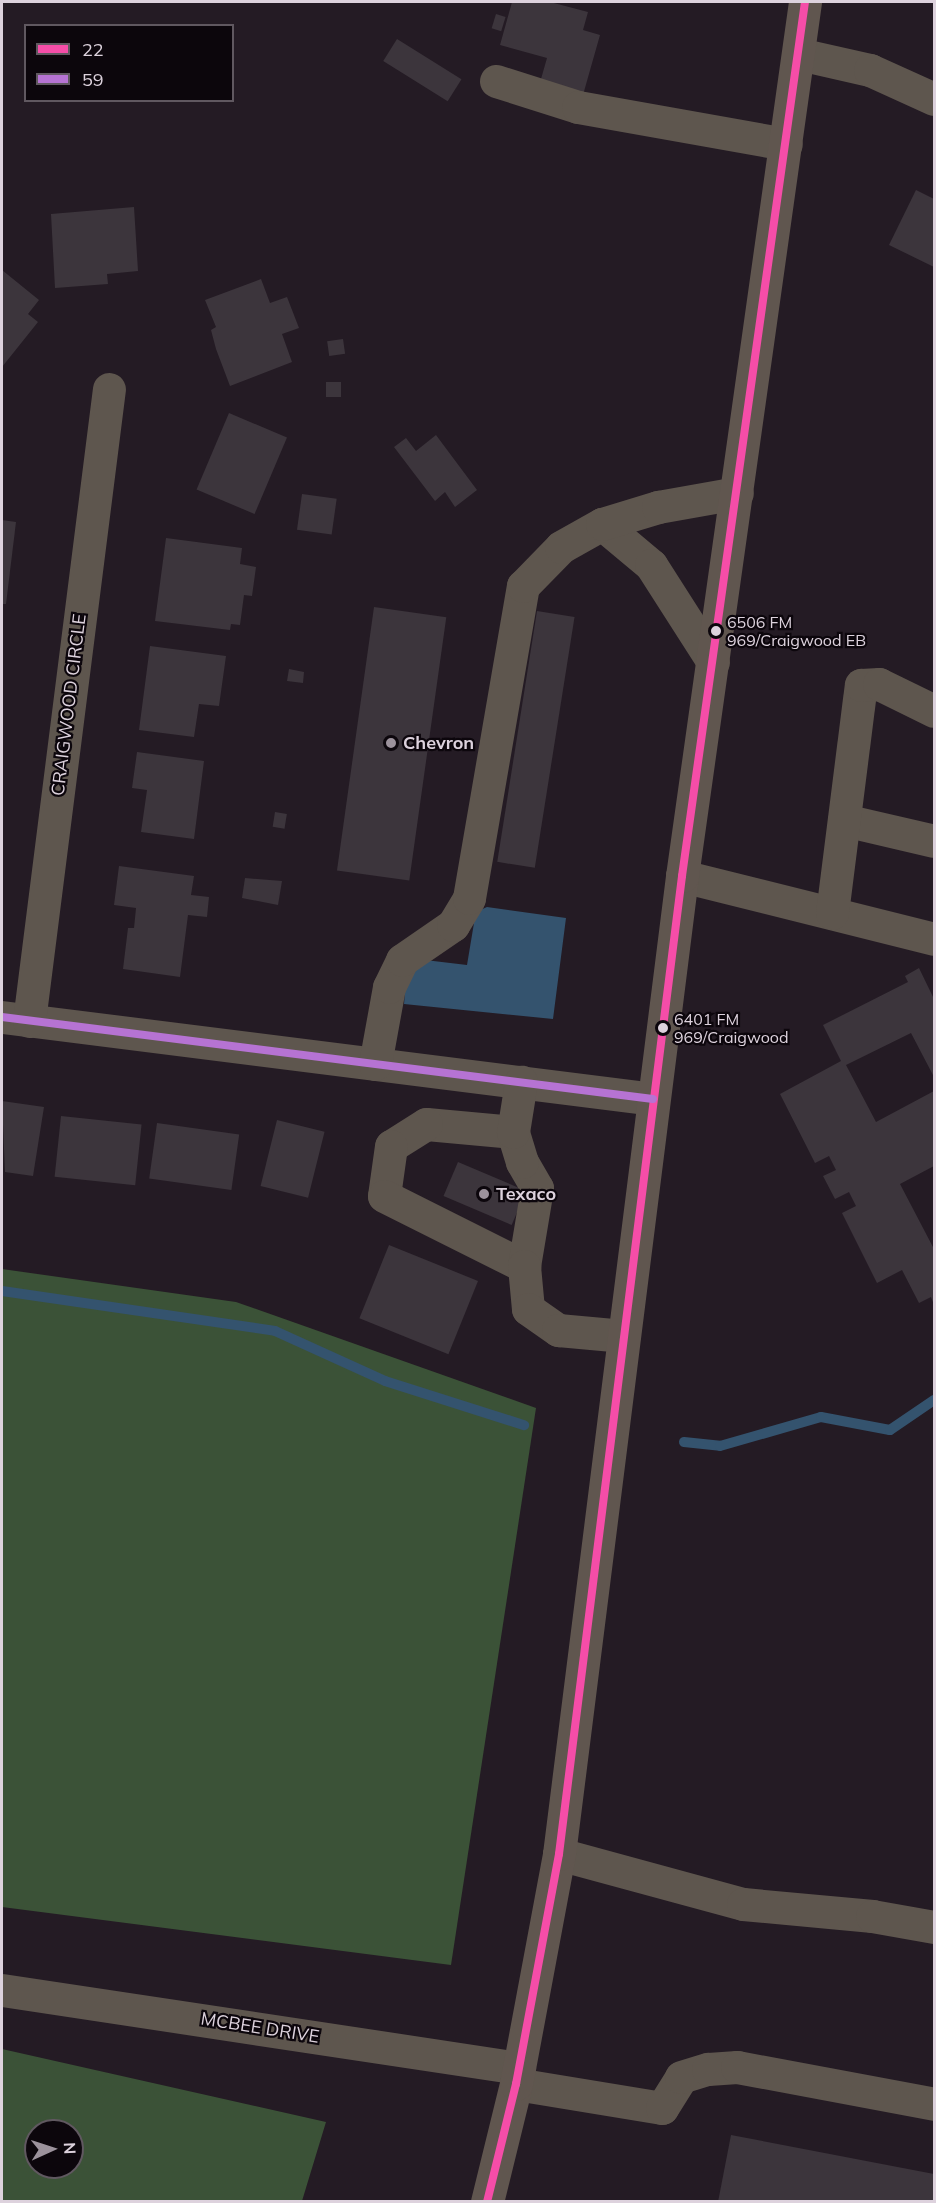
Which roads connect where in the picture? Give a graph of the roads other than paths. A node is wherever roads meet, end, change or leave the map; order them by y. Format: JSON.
{"nodes":[{"id":1,"x":806,"y":2,"type":"edge"},
{"id":2,"x":799,"y":54,"type":"junction"},
{"id":3,"x":496,"y":81,"type":"dead end"},
{"id":4,"x":934,"y":99,"type":"edge"},
{"id":5,"x":786,"y":144,"type":"junction"},
{"id":6,"x":109,"y":389,"type":"dead end"},
{"id":7,"x":737,"y":493,"type":"junction"},
{"id":8,"x":602,"y":524,"type":"junction"},
{"id":9,"x":713,"y":662,"type":"junction"},
{"id":10,"x":934,"y":711,"type":"edge"},
{"id":11,"x":844,"y":820,"type":"junction"},
{"id":12,"x":934,"y":841,"type":"edge"},
{"id":13,"x":682,"y":876,"type":"junction"},
{"id":14,"x":832,"y":913,"type":"junction"},
{"id":15,"x":934,"y":939,"type":"edge"},
{"id":16,"x":15,"y":1019,"type":"edge"},
{"id":17,"x":375,"y":1064,"type":"junction"},
{"id":18,"x":434,"y":1071,"type":"junction"},
{"id":19,"x":520,"y":1082,"type":"junction"},
{"id":20,"x":653,"y":1099,"type":"junction"},
{"id":21,"x":426,"y":1124,"type":"junction"},
{"id":22,"x":513,"y":1132,"type":"junction"},
{"id":23,"x":525,"y":1266,"type":"junction"},
{"id":24,"x":624,"y":1336,"type":"junction"},
{"id":25,"x":559,"y":1854,"type":"junction"},
{"id":26,"x":934,"y":1927,"type":"edge"},
{"id":27,"x":2,"y":1990,"type":"edge"},
{"id":28,"x":518,"y":2076,"type":"junction"},
{"id":29,"x":934,"y":2104,"type":"edge"},
{"id":30,"x":487,"y":2202,"type":"edge"}],
"edges":[{"from":1,"to":2,"type":"main road"},
{"from":2,"to":4,"type":"street"},
{"from":2,"to":5,"type":"main road"},
{"from":3,"to":5,"type":"street"},
{"from":5,"to":7,"type":"main road"},
{"from":6,"to":16,"type":"street","name":"CRAIGWOOD CIRCLE"},
{"from":7,"to":8,"type":"street"},
{"from":7,"to":9,"type":"main road"},
{"from":8,"to":9,"type":"street"},
{"from":8,"to":17,"type":"street"},
{"from":9,"to":13,"type":"main road"},
{"from":10,"to":11,"type":"street"},
{"from":11,"to":12,"type":"street"},
{"from":11,"to":14,"type":"street"},
{"from":13,"to":14,"type":"street"},
{"from":13,"to":20,"type":"main road"},
{"from":14,"to":15,"type":"street"},
{"from":16,"to":17,"type":"street"},
{"from":17,"to":18,"type":"street"},
{"from":18,"to":19,"type":"street"},
{"from":18,"to":21,"type":"street"},
{"from":19,"to":20,"type":"street"},
{"from":19,"to":22,"type":"street"},
{"from":20,"to":24,"type":"main road"},
{"from":21,"to":22,"type":"street"},
{"from":21,"to":23,"type":"street"},
{"from":22,"to":23,"type":"street"},
{"from":23,"to":24,"type":"street"},
{"from":24,"to":25,"type":"main road"},
{"from":25,"to":26,"type":"street"},
{"from":25,"to":28,"type":"main road"},
{"from":27,"to":28,"type":"street","name":"MCBEE DRIVE"},
{"from":28,"to":29,"type":"street","name":"MCBEE DRIVE"},
{"from":28,"to":30,"type":"main road"}]}
